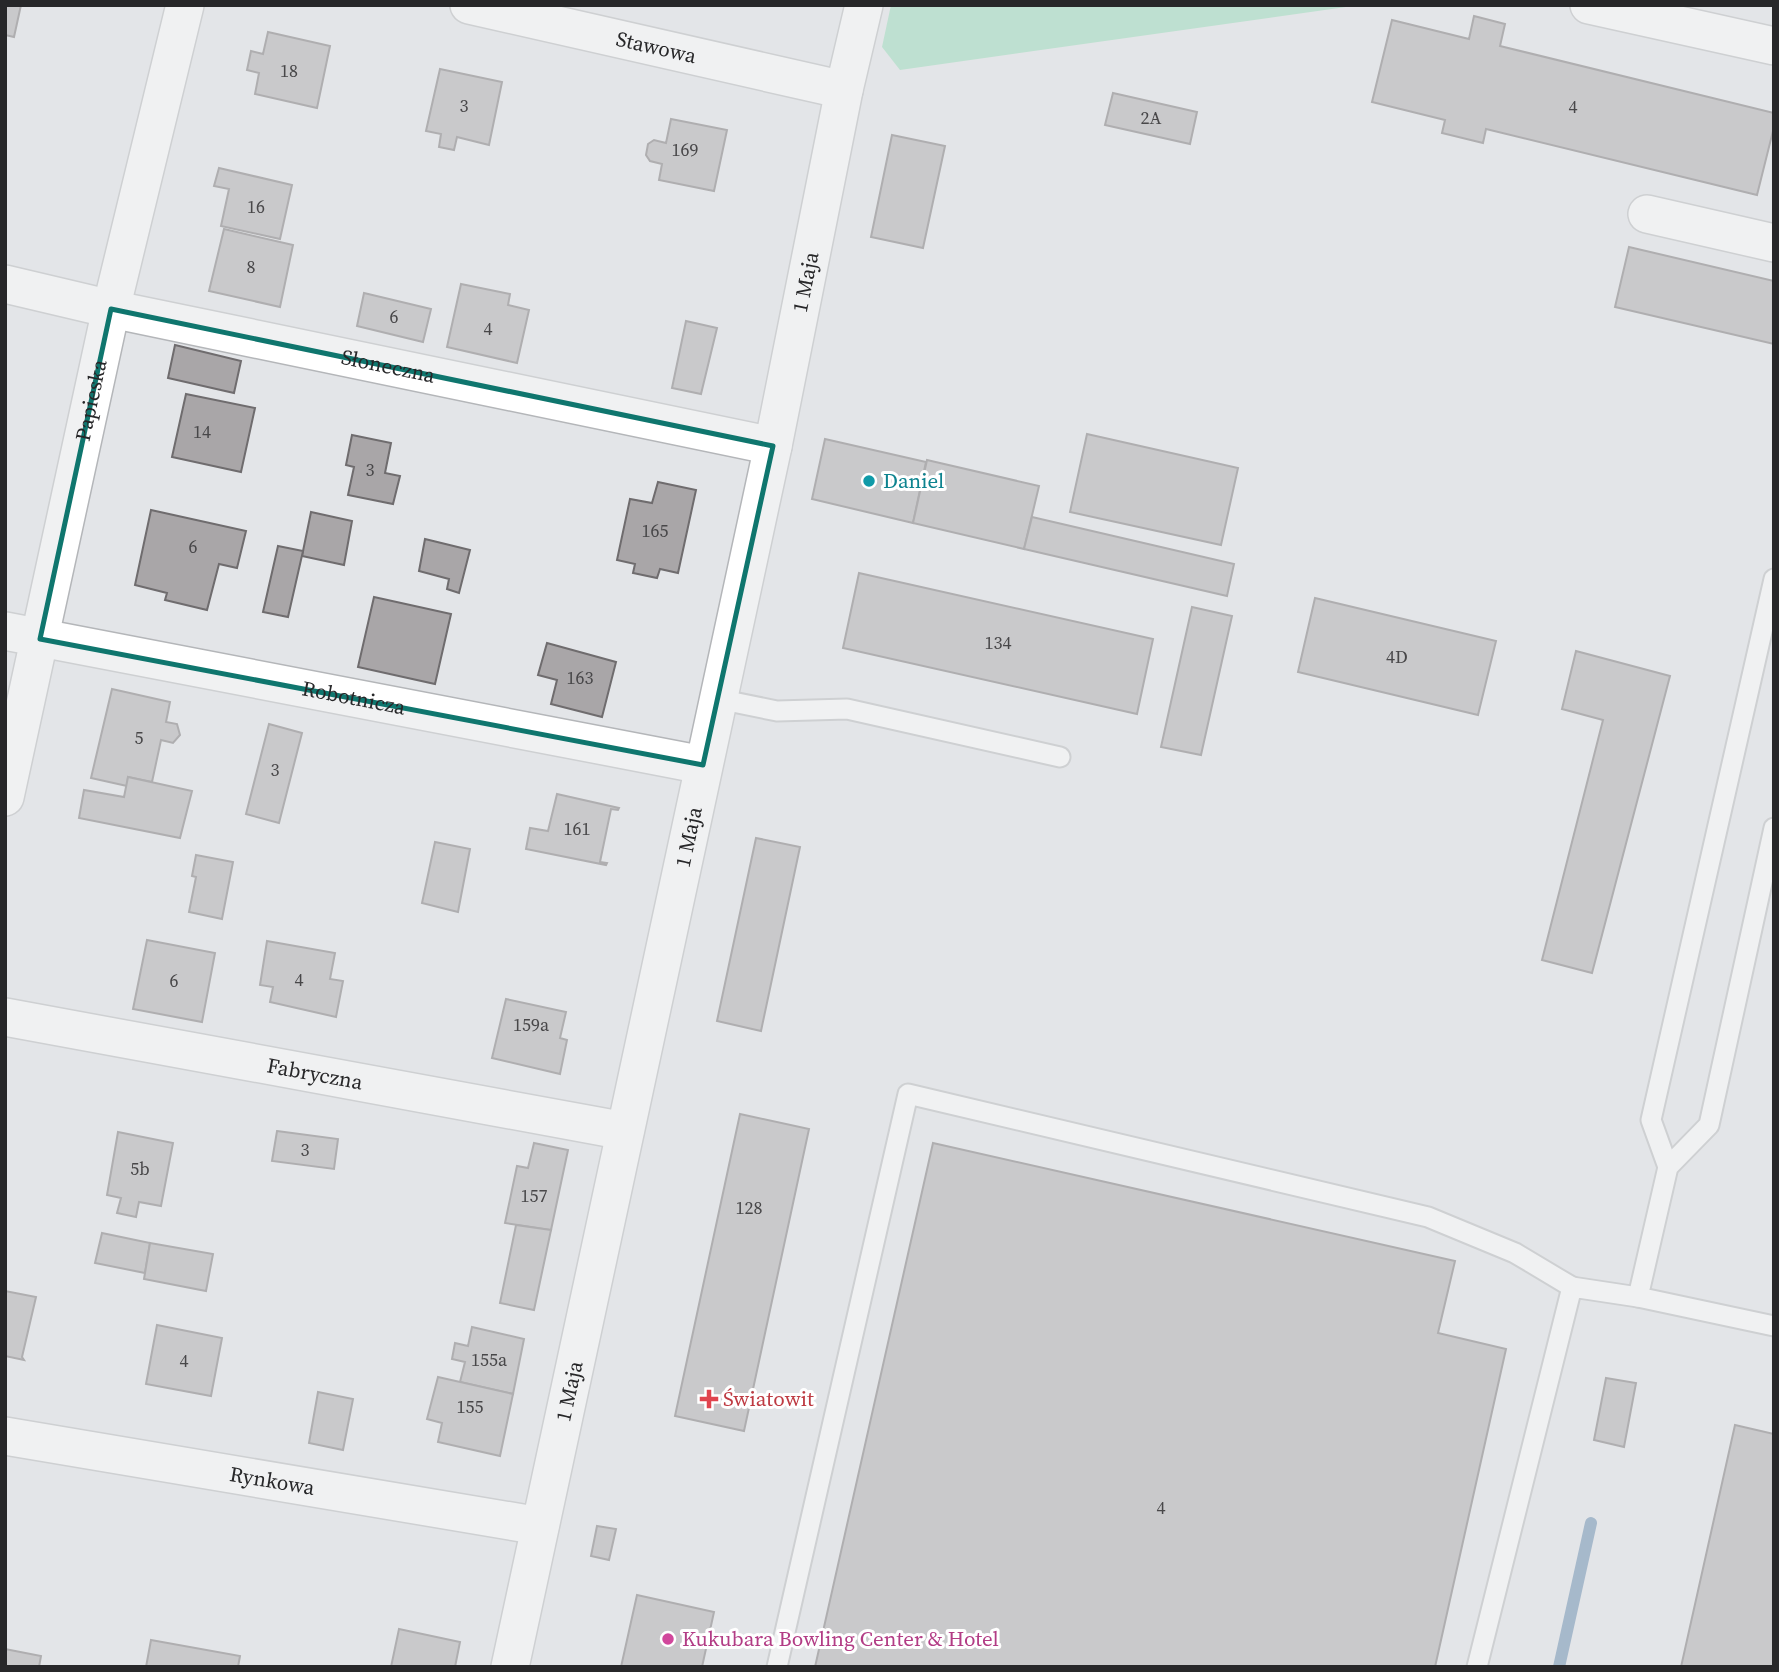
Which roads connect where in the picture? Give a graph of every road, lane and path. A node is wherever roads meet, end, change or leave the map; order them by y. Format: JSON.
{"nodes":[{"id":1,"x":185,"y":5,"type":"edge"},
{"id":2,"x":469,"y":5,"type":"edge"},
{"id":3,"x":864,"y":5,"type":"edge"},
{"id":4,"x":1589,"y":5,"type":"edge"},
{"id":5,"x":1774,"y":46,"type":"edge"},
{"id":6,"x":844,"y":90,"type":"junction"},
{"id":7,"x":1647,"y":214,"type":"dead end"},
{"id":8,"x":1774,"y":243,"type":"edge"},
{"id":9,"x":5,"y":284,"type":"edge"},
{"id":10,"x":111,"y":309,"type":"junction"},
{"id":11,"x":773,"y":446,"type":"junction"},
{"id":12,"x":1774,"y":579,"type":"edge"},
{"id":13,"x":5,"y":631,"type":"edge"},
{"id":14,"x":40,"y":639,"type":"junction"},
{"id":15,"x":718,"y":699,"type":"junction"},
{"id":16,"x":1060,"y":757,"type":"dead end"},
{"id":17,"x":704,"y":765,"type":"junction"},
{"id":18,"x":5,"y":797,"type":"edge"},
{"id":19,"x":1774,"y":828,"type":"edge"},
{"id":20,"x":5,"y":1017,"type":"edge"},
{"id":21,"x":625,"y":1130,"type":"junction"},
{"id":22,"x":1668,"y":1167,"type":"junction"},
{"id":23,"x":1573,"y":1287,"type":"junction"},
{"id":24,"x":1638,"y":1297,"type":"junction"},
{"id":25,"x":1774,"y":1326,"type":"edge"},
{"id":26,"x":5,"y":1436,"type":"edge"},
{"id":27,"x":540,"y":1526,"type":"junction"},
{"id":28,"x":510,"y":1667,"type":"edge"},
{"id":29,"x":777,"y":1667,"type":"edge"},
{"id":30,"x":1477,"y":1667,"type":"edge"}],
"edges":[{"from":1,"to":10,"type":"street","name":"Papieska"},
{"from":2,"to":6,"type":"street","name":"Stawowa"},
{"from":3,"to":6,"type":"street","name":"1 Maja"},
{"from":4,"to":5,"type":"street"},
{"from":6,"to":11,"type":"street","name":"1 Maja"},
{"from":7,"to":8,"type":"street"},
{"from":9,"to":10,"type":"street","name":"Słoneczna"},
{"from":10,"to":11,"type":"street","name":"Słoneczna"},
{"from":10,"to":14,"type":"street","name":"Papieska"},
{"from":11,"to":15,"type":"street","name":"1 Maja"},
{"from":12,"to":22,"type":"lane"},
{"from":13,"to":14,"type":"street","name":"Robotnicza"},
{"from":14,"to":17,"type":"street","name":"Robotnicza"},
{"from":14,"to":18,"type":"street","name":"Papieska"},
{"from":15,"to":16,"type":"lane"},
{"from":15,"to":17,"type":"street","name":"1 Maja"},
{"from":17,"to":21,"type":"street","name":"1 Maja"},
{"from":19,"to":22,"type":"lane"},
{"from":20,"to":21,"type":"street","name":"Fabryczna"},
{"from":21,"to":27,"type":"street","name":"1 Maja"},
{"from":22,"to":24,"type":"lane"},
{"from":23,"to":24,"type":"lane"},
{"from":23,"to":29,"type":"lane"},
{"from":23,"to":30,"type":"lane"},
{"from":24,"to":25,"type":"lane"},
{"from":26,"to":27,"type":"street","name":"Rynkowa"},
{"from":27,"to":28,"type":"street","name":"1 Maja"}]}
